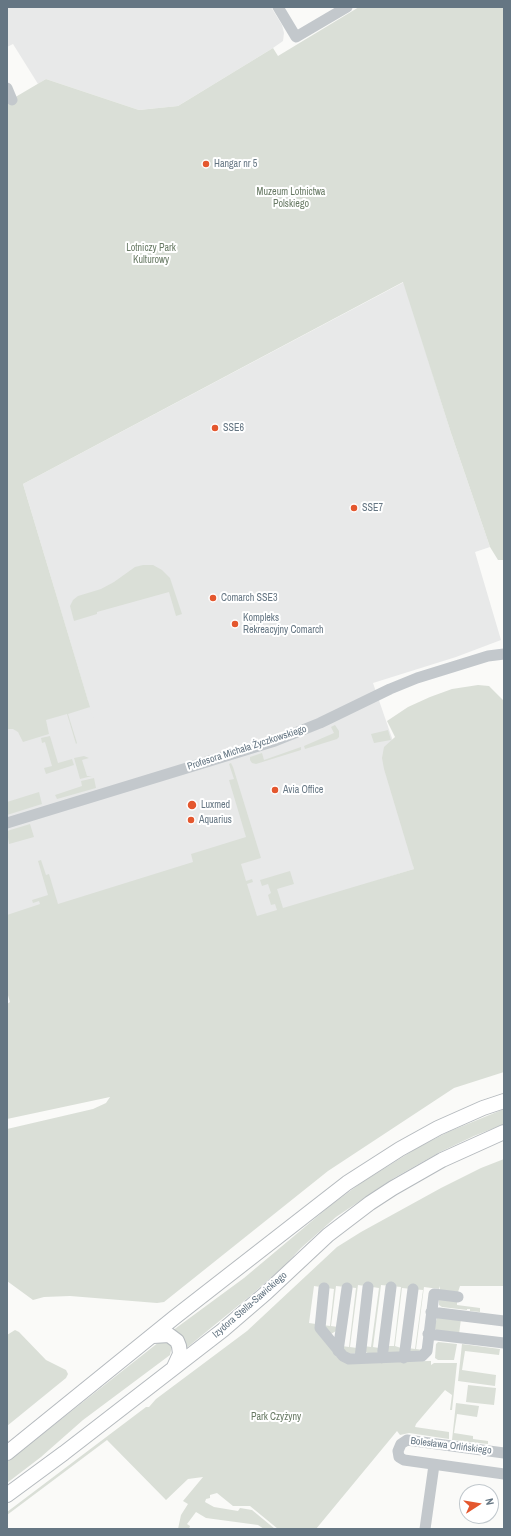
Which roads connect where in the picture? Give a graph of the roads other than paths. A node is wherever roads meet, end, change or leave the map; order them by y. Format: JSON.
{"nodes":[{"id":1,"x":278,"y":7,"type":"edge"},
{"id":2,"x":347,"y":7,"type":"edge"},
{"id":3,"x":7,"y":88,"type":"edge"},
{"id":4,"x":12,"y":100,"type":"dead end"},
{"id":5,"x":504,"y":654,"type":"edge"},
{"id":6,"x":7,"y":823,"type":"edge"},
{"id":7,"x":504,"y":1101,"type":"edge"},
{"id":8,"x":502,"y":1134,"type":"edge"},
{"id":9,"x":368,"y":1287,"type":"dead end"},
{"id":10,"x":391,"y":1287,"type":"dead end"},
{"id":11,"x":324,"y":1288,"type":"dead end"},
{"id":12,"x":347,"y":1288,"type":"dead end"},
{"id":13,"x":413,"y":1289,"type":"dead end"},
{"id":14,"x":458,"y":1297,"type":"dead end"},
{"id":15,"x":431,"y":1312,"type":"junction"},
{"id":16,"x":504,"y":1321,"type":"edge"},
{"id":17,"x":428,"y":1334,"type":"junction"},
{"id":18,"x":153,"y":1336,"type":"junction"},
{"id":19,"x":504,"y":1344,"type":"edge"},
{"id":20,"x":338,"y":1350,"type":"junction"},
{"id":21,"x":360,"y":1358,"type":"junction"},
{"id":22,"x":382,"y":1358,"type":"junction"},
{"id":23,"x":404,"y":1358,"type":"junction"},
{"id":24,"x":174,"y":1368,"type":"junction"},
{"id":25,"x":7,"y":1453,"type":"edge"},
{"id":26,"x":504,"y":1453,"type":"edge"},
{"id":27,"x":434,"y":1465,"type":"junction"},
{"id":28,"x":504,"y":1474,"type":"edge"},
{"id":29,"x":7,"y":1495,"type":"edge"},
{"id":30,"x":425,"y":1529,"type":"edge"}],
"edges":[{"from":1,"to":2,"type":"street"},
{"from":3,"to":4,"type":"street"},
{"from":5,"to":6,"type":"street","name":"Profesora Michała Życzkowskiego"},
{"from":7,"to":18,"type":"main road"},
{"from":8,"to":24,"type":"main road","name":"Izydora Stella-Sawickiego"},
{"from":9,"to":21,"type":"street"},
{"from":10,"to":22,"type":"street"},
{"from":11,"to":20,"type":"street"},
{"from":12,"to":20,"type":"street"},
{"from":13,"to":23,"type":"street"},
{"from":14,"to":15,"type":"street"},
{"from":15,"to":16,"type":"street"},
{"from":15,"to":17,"type":"street"},
{"from":17,"to":19,"type":"street"},
{"from":17,"to":23,"type":"street"},
{"from":18,"to":24,"type":"main road"},
{"from":18,"to":25,"type":"main road"},
{"from":20,"to":21,"type":"street"},
{"from":21,"to":22,"type":"street"},
{"from":22,"to":23,"type":"street"},
{"from":24,"to":29,"type":"main road","name":"Izydora Stella-Sawickiego"},
{"from":26,"to":27,"type":"street","name":"Bolesława Orlińskiego"},
{"from":27,"to":28,"type":"street","name":"Bolesława Orlińskiego"},
{"from":27,"to":30,"type":"street","name":"Bolesława Orlińskiego"}]}
